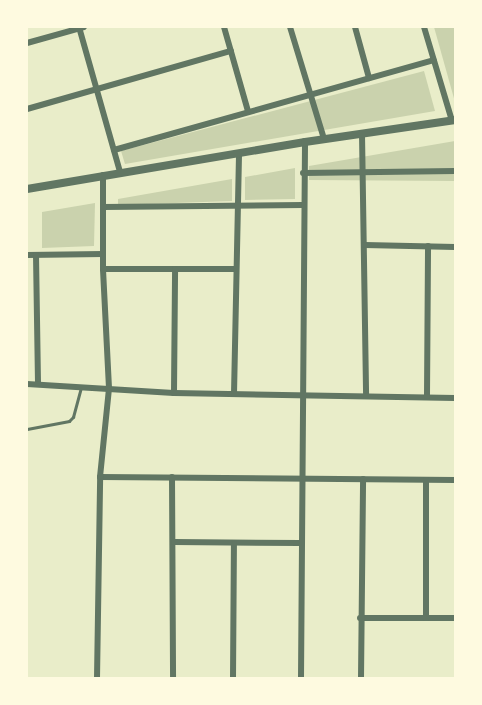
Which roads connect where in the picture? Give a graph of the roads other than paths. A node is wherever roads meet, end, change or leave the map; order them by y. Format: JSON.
{"nodes":[{"id":1,"x":81,"y":27,"type":"edge"},
{"id":2,"x":224,"y":27,"type":"edge"},
{"id":3,"x":290,"y":27,"type":"edge"},
{"id":4,"x":355,"y":27,"type":"edge"},
{"id":5,"x":424,"y":27,"type":"edge"},
{"id":6,"x":27,"y":43,"type":"edge"},
{"id":7,"x":231,"y":51,"type":"junction"},
{"id":8,"x":434,"y":60,"type":"junction"},
{"id":9,"x":369,"y":78,"type":"junction"},
{"id":10,"x":97,"y":90,"type":"junction"},
{"id":11,"x":309,"y":94,"type":"junction"},
{"id":12,"x":27,"y":109,"type":"edge"},
{"id":13,"x":248,"y":111,"type":"junction"},
{"id":14,"x":453,"y":121,"type":"edge"},
{"id":15,"x":362,"y":134,"type":"junction"},
{"id":16,"x":324,"y":139,"type":"junction"},
{"id":17,"x":305,"y":142,"type":"junction"},
{"id":18,"x":114,"y":150,"type":"junction"},
{"id":19,"x":239,"y":154,"type":"junction"},
{"id":20,"x":455,"y":171,"type":"edge"},
{"id":21,"x":120,"y":172,"type":"junction"},
{"id":22,"x":303,"y":173,"type":"junction"},
{"id":23,"x":364,"y":173,"type":"junction"},
{"id":24,"x":103,"y":175,"type":"junction"},
{"id":25,"x":27,"y":189,"type":"edge"},
{"id":26,"x":303,"y":205,"type":"junction"},
{"id":27,"x":103,"y":207,"type":"junction"},
{"id":28,"x":237,"y":207,"type":"junction"},
{"id":29,"x":365,"y":246,"type":"junction"},
{"id":30,"x":428,"y":246,"type":"junction"},
{"id":31,"x":455,"y":247,"type":"edge"},
{"id":32,"x":103,"y":254,"type":"junction"},
{"id":33,"x":27,"y":255,"type":"edge"},
{"id":34,"x":36,"y":255,"type":"junction"},
{"id":35,"x":103,"y":269,"type":"junction"},
{"id":36,"x":175,"y":269,"type":"junction"},
{"id":37,"x":236,"y":269,"type":"junction"},
{"id":38,"x":27,"y":317,"type":"edge"},
{"id":39,"x":36,"y":317,"type":"junction"},
{"id":40,"x":27,"y":384,"type":"edge"},
{"id":41,"x":38,"y":384,"type":"junction"},
{"id":42,"x":82,"y":387,"type":"junction"},
{"id":43,"x":109,"y":388,"type":"junction"},
{"id":44,"x":174,"y":393,"type":"junction"},
{"id":45,"x":234,"y":394,"type":"junction"},
{"id":46,"x":366,"y":395,"type":"junction"},
{"id":47,"x":427,"y":396,"type":"junction"},
{"id":48,"x":302,"y":397,"type":"junction"},
{"id":49,"x":455,"y":398,"type":"edge"},
{"id":50,"x":27,"y":429,"type":"edge"},
{"id":51,"x":100,"y":477,"type":"junction"},
{"id":52,"x":172,"y":477,"type":"junction"},
{"id":53,"x":301,"y":478,"type":"junction"},
{"id":54,"x":363,"y":479,"type":"junction"},
{"id":55,"x":426,"y":480,"type":"junction"},
{"id":56,"x":455,"y":480,"type":"edge"},
{"id":57,"x":174,"y":542,"type":"junction"},
{"id":58,"x":300,"y":543,"type":"junction"},
{"id":59,"x":234,"y":544,"type":"junction"},
{"id":60,"x":360,"y":618,"type":"junction"},
{"id":61,"x":426,"y":618,"type":"junction"},
{"id":62,"x":455,"y":618,"type":"edge"},
{"id":63,"x":97,"y":678,"type":"edge"},
{"id":64,"x":173,"y":678,"type":"edge"},
{"id":65,"x":233,"y":678,"type":"edge"},
{"id":66,"x":301,"y":678,"type":"edge"},
{"id":67,"x":361,"y":678,"type":"edge"}],
"edges":[{"from":1,"to":6,"type":"street"},
{"from":1,"to":10,"type":"street"},
{"from":2,"to":7,"type":"street"},
{"from":3,"to":11,"type":"street"},
{"from":4,"to":9,"type":"street"},
{"from":5,"to":8,"type":"street"},
{"from":7,"to":10,"type":"street"},
{"from":7,"to":13,"type":"street"},
{"from":8,"to":9,"type":"street"},
{"from":8,"to":14,"type":"street"},
{"from":9,"to":11,"type":"street"},
{"from":10,"to":12,"type":"street"},
{"from":10,"to":18,"type":"street"},
{"from":11,"to":13,"type":"street"},
{"from":11,"to":16,"type":"street"},
{"from":13,"to":18,"type":"street"},
{"from":14,"to":15,"type":"street"},
{"from":15,"to":16,"type":"street"},
{"from":15,"to":23,"type":"street"},
{"from":16,"to":17,"type":"street"},
{"from":17,"to":19,"type":"street"},
{"from":17,"to":22,"type":"street"},
{"from":18,"to":21,"type":"street"},
{"from":19,"to":21,"type":"street"},
{"from":19,"to":28,"type":"street"},
{"from":20,"to":23,"type":"street"},
{"from":21,"to":24,"type":"street"},
{"from":22,"to":23,"type":"street"},
{"from":22,"to":26,"type":"street"},
{"from":23,"to":29,"type":"street"},
{"from":24,"to":25,"type":"street"},
{"from":24,"to":27,"type":"street"},
{"from":26,"to":28,"type":"street"},
{"from":26,"to":48,"type":"street"},
{"from":27,"to":28,"type":"street"},
{"from":27,"to":32,"type":"street"},
{"from":28,"to":37,"type":"street"},
{"from":29,"to":30,"type":"street"},
{"from":29,"to":46,"type":"street"},
{"from":30,"to":31,"type":"street"},
{"from":30,"to":47,"type":"street"},
{"from":32,"to":34,"type":"street"},
{"from":32,"to":35,"type":"street"},
{"from":33,"to":34,"type":"street"},
{"from":34,"to":39,"type":"street"},
{"from":35,"to":36,"type":"street"},
{"from":35,"to":43,"type":"street"},
{"from":36,"to":37,"type":"street"},
{"from":36,"to":44,"type":"street"},
{"from":37,"to":45,"type":"street"},
{"from":38,"to":39,"type":"street"},
{"from":39,"to":41,"type":"street"},
{"from":40,"to":41,"type":"street"},
{"from":41,"to":42,"type":"street"},
{"from":42,"to":43,"type":"street"},
{"from":42,"to":50,"type":"lane"},
{"from":43,"to":44,"type":"street"},
{"from":43,"to":51,"type":"street"},
{"from":44,"to":45,"type":"street"},
{"from":45,"to":48,"type":"street"},
{"from":46,"to":47,"type":"street"},
{"from":46,"to":48,"type":"street"},
{"from":47,"to":49,"type":"street"},
{"from":48,"to":53,"type":"street"},
{"from":51,"to":52,"type":"street"},
{"from":51,"to":63,"type":"street"},
{"from":52,"to":53,"type":"street"},
{"from":52,"to":57,"type":"street"},
{"from":53,"to":54,"type":"street"},
{"from":53,"to":58,"type":"street"},
{"from":54,"to":55,"type":"street"},
{"from":54,"to":60,"type":"street"},
{"from":55,"to":56,"type":"street"},
{"from":55,"to":61,"type":"street"},
{"from":57,"to":59,"type":"street"},
{"from":57,"to":64,"type":"street"},
{"from":58,"to":59,"type":"street"},
{"from":58,"to":66,"type":"street"},
{"from":59,"to":65,"type":"street"},
{"from":60,"to":61,"type":"street"},
{"from":60,"to":67,"type":"street"},
{"from":61,"to":62,"type":"street"}]}
